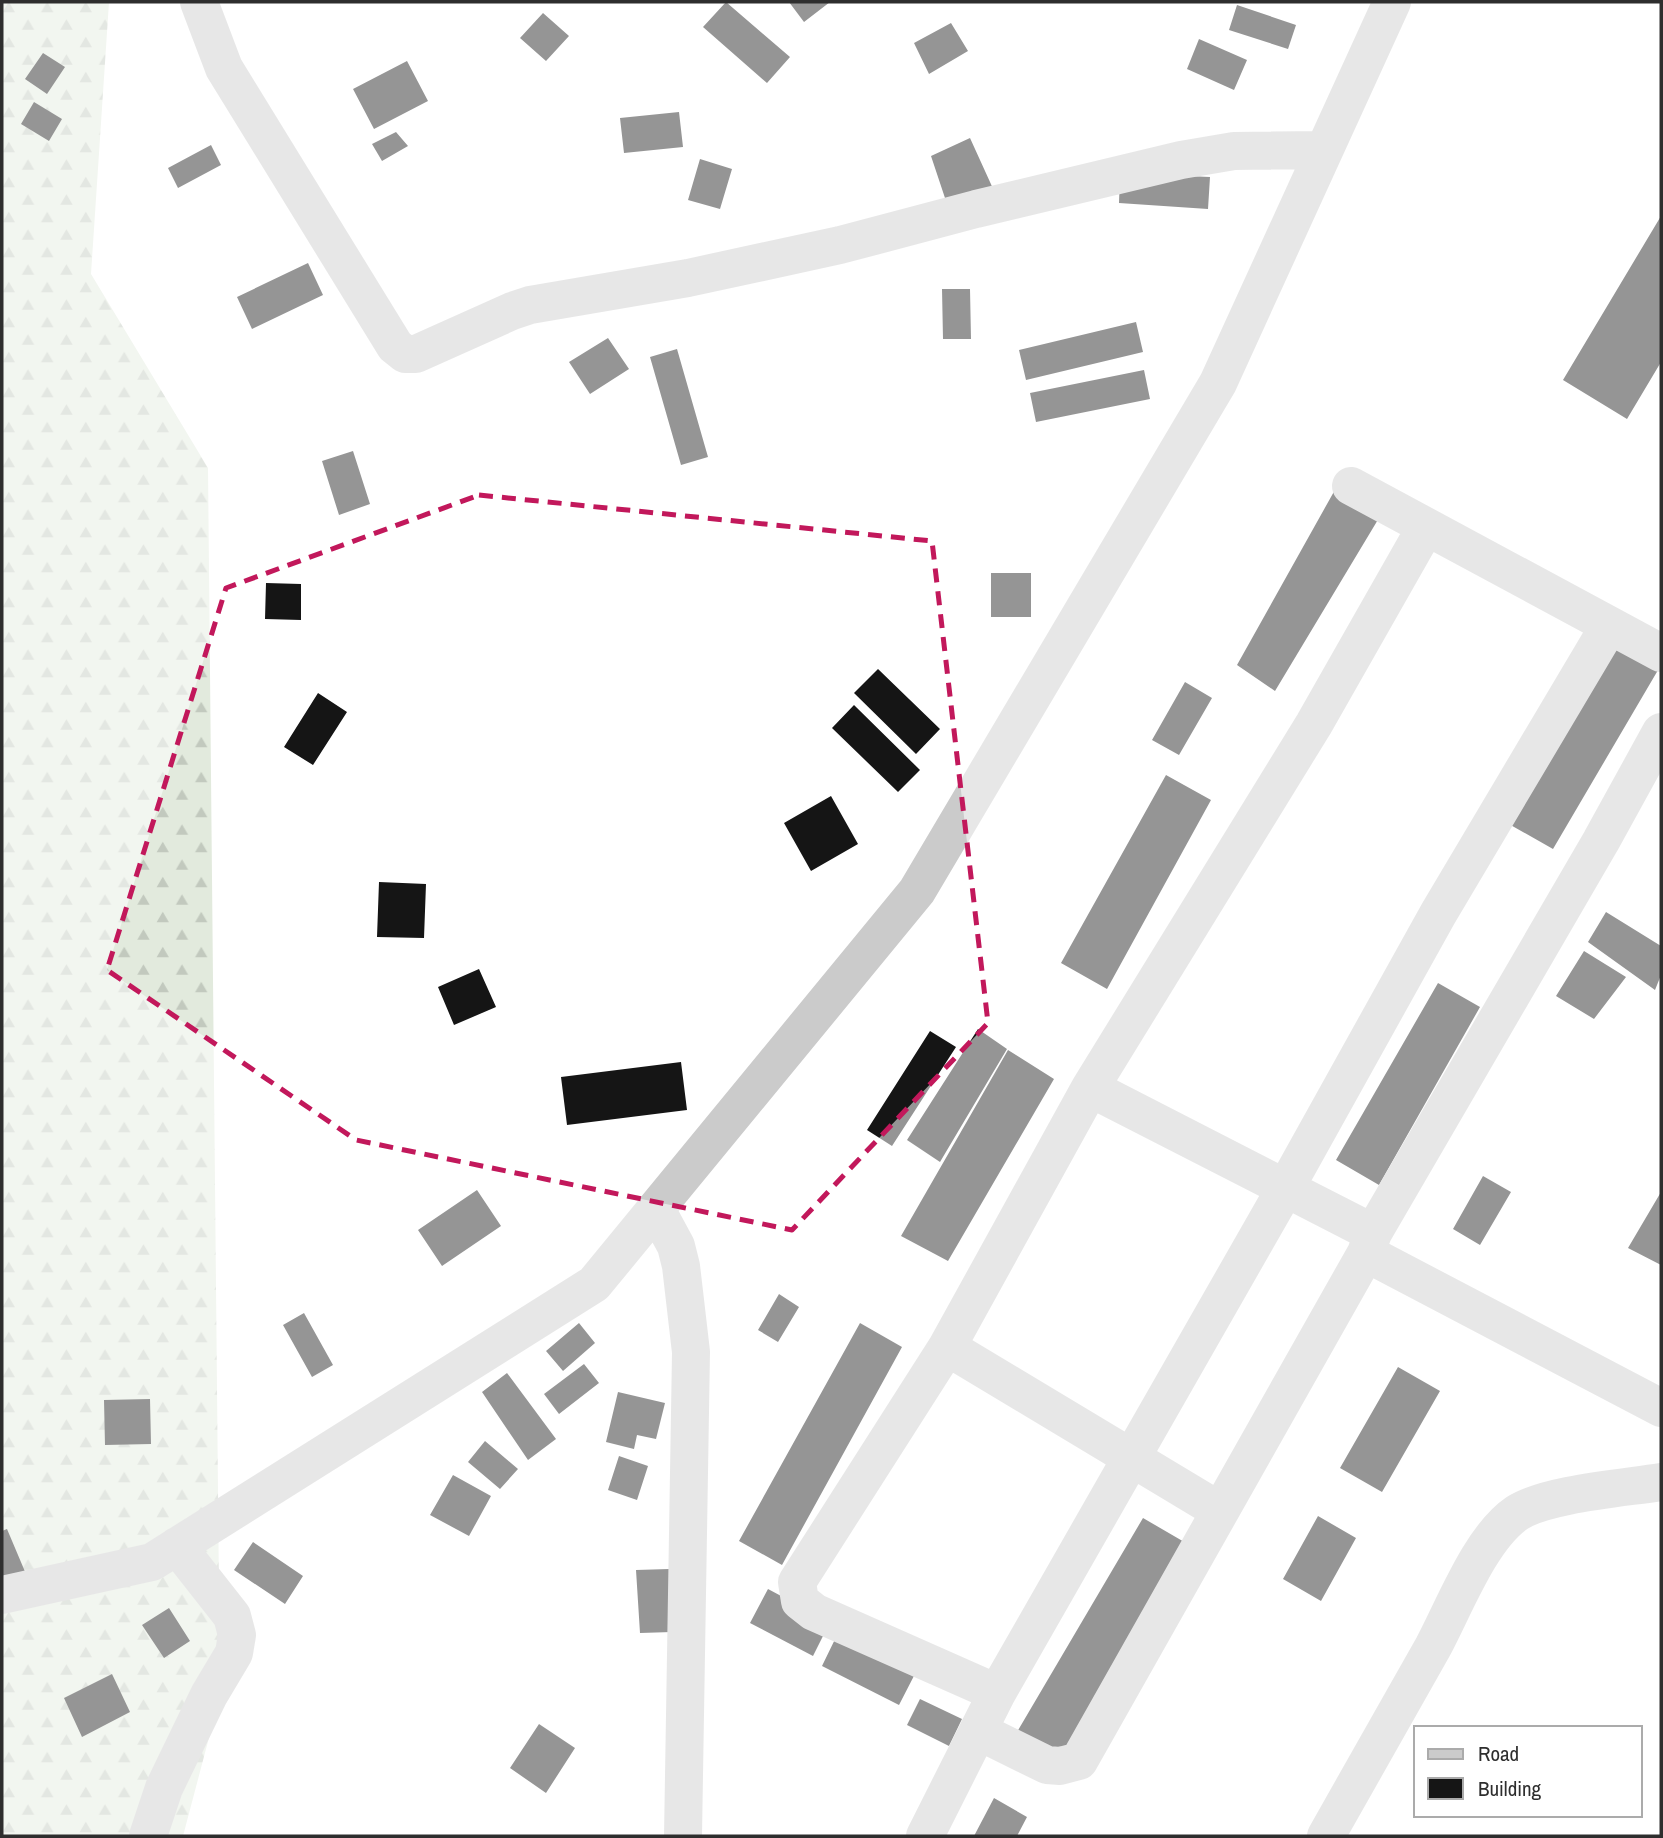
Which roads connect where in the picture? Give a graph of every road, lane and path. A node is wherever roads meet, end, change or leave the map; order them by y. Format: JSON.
{"nodes":[{"id":1,"x":199,"y":2,"type":"edge"},
{"id":2,"x":1392,"y":2,"type":"edge"},
{"id":3,"x":1324,"y":150,"type":"junction"},
{"id":4,"x":1351,"y":486,"type":"dead end"},
{"id":5,"x":1426,"y":527,"type":"junction"},
{"id":6,"x":1609,"y":625,"type":"junction"},
{"id":7,"x":1661,"y":653,"type":"edge"},
{"id":8,"x":1661,"y":732,"type":"edge"},
{"id":9,"x":1090,"y":1088,"type":"junction"},
{"id":10,"x":1285,"y":1189,"type":"junction"},
{"id":11,"x":656,"y":1209,"type":"junction"},
{"id":12,"x":1369,"y":1243,"type":"junction"},
{"id":13,"x":947,"y":1347,"type":"junction"},
{"id":14,"x":1661,"y":1408,"type":"edge"},
{"id":15,"x":1131,"y":1459,"type":"junction"},
{"id":16,"x":1661,"y":1482,"type":"edge"},
{"id":17,"x":1220,"y":1511,"type":"junction"},
{"id":18,"x":177,"y":1546,"type":"junction"},
{"id":19,"x":2,"y":1595,"type":"edge"},
{"id":20,"x":998,"y":1693,"type":"junction"},
{"id":21,"x":978,"y":1731,"type":"junction"},
{"id":22,"x":148,"y":1836,"type":"edge"},
{"id":23,"x":683,"y":1836,"type":"edge"},
{"id":24,"x":925,"y":1836,"type":"edge"},
{"id":25,"x":1326,"y":1836,"type":"edge"}],
"edges":[{"from":1,"to":3,"type":"street"},
{"from":2,"to":3,"type":"street"},
{"from":3,"to":11,"type":"street"},
{"from":4,"to":5,"type":"street"},
{"from":5,"to":6,"type":"street"},
{"from":5,"to":9,"type":"street"},
{"from":6,"to":7,"type":"street"},
{"from":6,"to":10,"type":"street"},
{"from":8,"to":12,"type":"street"},
{"from":9,"to":10,"type":"street"},
{"from":9,"to":13,"type":"street"},
{"from":10,"to":12,"type":"street"},
{"from":10,"to":15,"type":"street"},
{"from":11,"to":18,"type":"street"},
{"from":11,"to":23,"type":"street"},
{"from":12,"to":14,"type":"street"},
{"from":12,"to":17,"type":"street"},
{"from":13,"to":15,"type":"street"},
{"from":13,"to":20,"type":"street"},
{"from":15,"to":17,"type":"street"},
{"from":15,"to":20,"type":"street"},
{"from":16,"to":25,"type":"street"},
{"from":17,"to":21,"type":"street"},
{"from":18,"to":19,"type":"street"},
{"from":18,"to":22,"type":"street"},
{"from":20,"to":21,"type":"street"},
{"from":21,"to":24,"type":"street"}]}
